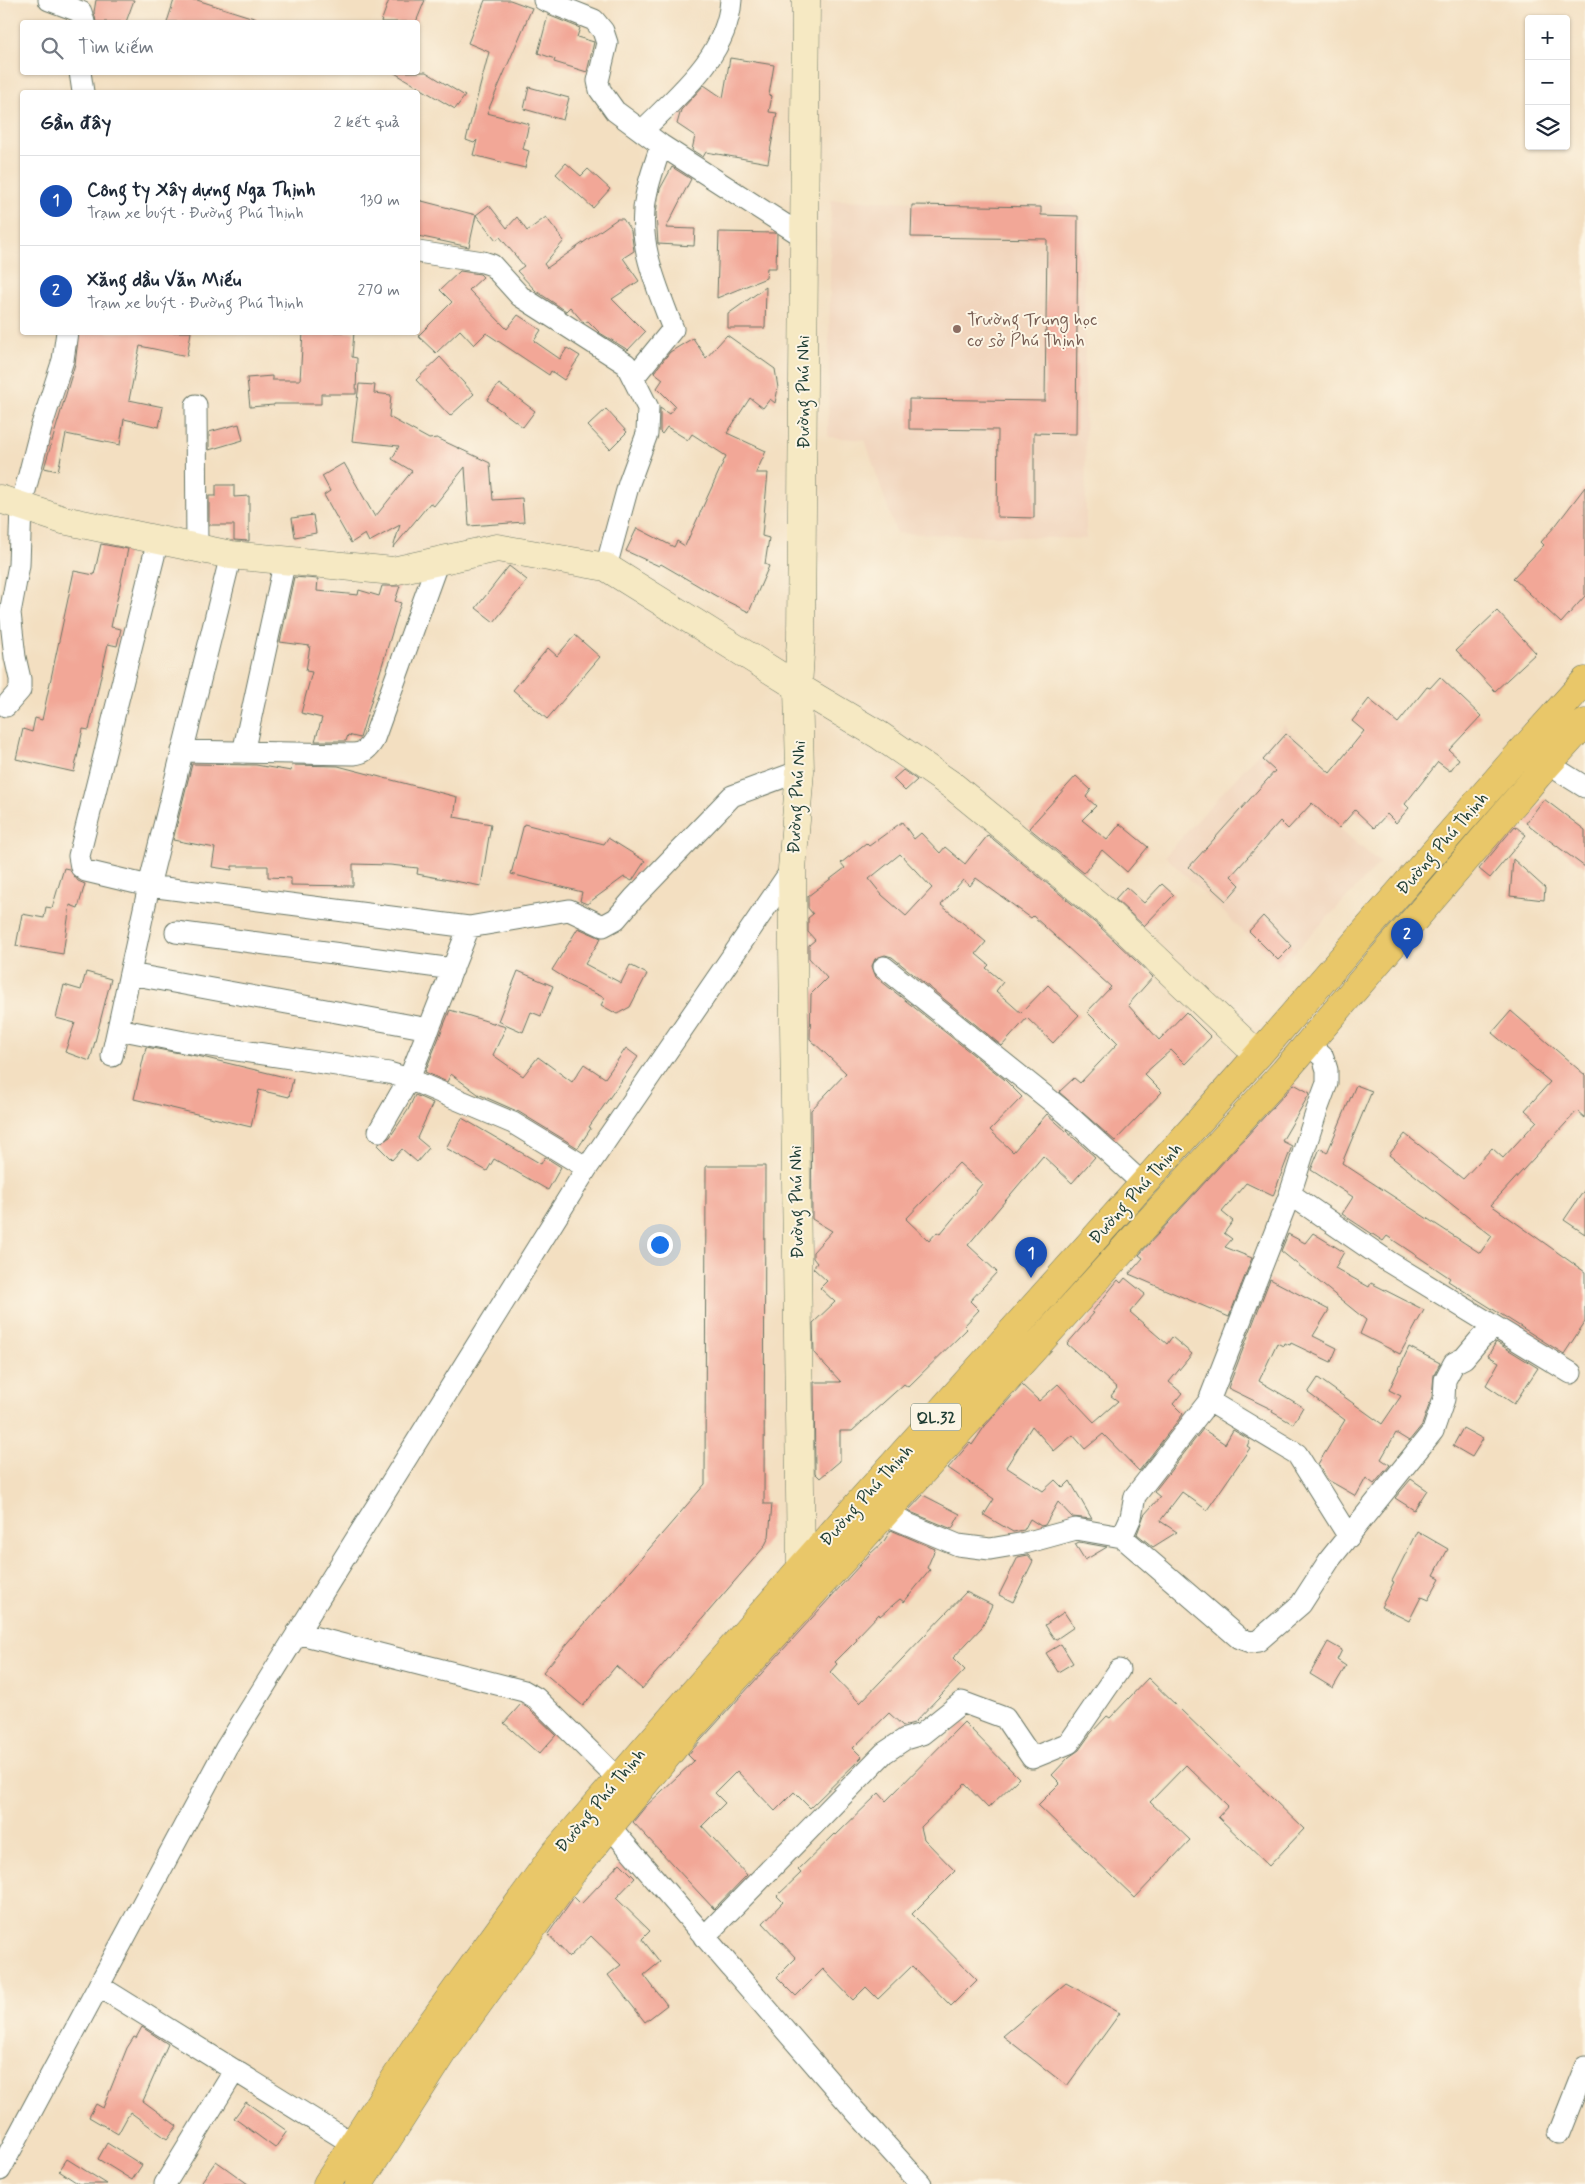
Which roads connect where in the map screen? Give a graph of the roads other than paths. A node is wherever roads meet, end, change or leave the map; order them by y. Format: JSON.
{"nodes":[{"id":1,"x":49,"y":0,"type":"edge"},
{"id":2,"x":544,"y":0,"type":"edge"},
{"id":3,"x":731,"y":0,"type":"edge"},
{"id":4,"x":806,"y":0,"type":"edge"},
{"id":5,"x":83,"y":12,"type":"edge"},
{"id":6,"x":80,"y":75,"type":"edge"},
{"id":7,"x":82,"y":90,"type":"edge"},
{"id":8,"x":642,"y":131,"type":"junction"},
{"id":9,"x":661,"y":145,"type":"junction"},
{"id":10,"x":804,"y":237,"type":"junction"},
{"id":11,"x":420,"y":252,"type":"edge"},
{"id":12,"x":67,"y":335,"type":"edge"},
{"id":13,"x":634,"y":377,"type":"junction"},
{"id":14,"x":196,"y":405,"type":"dead end"},
{"id":15,"x":10,"y":503,"type":"edge"},
{"id":16,"x":158,"y":540,"type":"junction"},
{"id":17,"x":197,"y":548,"type":"junction"},
{"id":18,"x":230,"y":555,"type":"junction"},
{"id":19,"x":285,"y":560,"type":"junction"},
{"id":20,"x":438,"y":561,"type":"junction"},
{"id":21,"x":606,"y":567,"type":"junction"},
{"id":22,"x":1585,"y":681,"type":"edge"},
{"id":23,"x":798,"y":687,"type":"junction"},
{"id":24,"x":6,"y":706,"type":"dead end"},
{"id":25,"x":1585,"y":723,"type":"edge"},
{"id":26,"x":182,"y":751,"type":"junction"},
{"id":27,"x":244,"y":753,"type":"junction"},
{"id":28,"x":1548,"y":764,"type":"junction"},
{"id":29,"x":800,"y":771,"type":"junction"},
{"id":30,"x":1585,"y":787,"type":"edge"},
{"id":31,"x":792,"y":868,"type":"junction"},
{"id":32,"x":149,"y":886,"type":"junction"},
{"id":33,"x":469,"y":927,"type":"junction"},
{"id":34,"x":176,"y":932,"type":"dead end"},
{"id":35,"x":884,"y":966,"type":"dead end"},
{"id":36,"x":453,"y":969,"type":"junction"},
{"id":37,"x":130,"y":974,"type":"junction"},
{"id":38,"x":118,"y":1029,"type":"junction"},
{"id":39,"x":429,"y":1030,"type":"junction"},
{"id":40,"x":1308,"y":1044,"type":"junction"},
{"id":41,"x":1258,"y":1055,"type":"junction"},
{"id":42,"x":112,"y":1056,"type":"dead end"},
{"id":43,"x":409,"y":1079,"type":"junction"},
{"id":44,"x":380,"y":1131,"type":"dead end"},
{"id":45,"x":586,"y":1168,"type":"junction"},
{"id":46,"x":1143,"y":1184,"type":"junction"},
{"id":47,"x":1290,"y":1194,"type":"junction"},
{"id":48,"x":1495,"y":1327,"type":"junction"},
{"id":49,"x":1571,"y":1373,"type":"dead end"},
{"id":50,"x":1209,"y":1400,"type":"junction"},
{"id":51,"x":884,"y":1514,"type":"junction"},
{"id":52,"x":1122,"y":1537,"type":"junction"},
{"id":53,"x":1349,"y":1537,"type":"junction"},
{"id":54,"x":810,"y":1576,"type":"junction"},
{"id":55,"x":298,"y":1633,"type":"junction"},
{"id":56,"x":1119,"y":1670,"type":"dead end"},
{"id":57,"x":618,"y":1779,"type":"junction"},
{"id":58,"x":610,"y":1827,"type":"junction"},
{"id":59,"x":704,"y":1937,"type":"junction"},
{"id":60,"x":99,"y":1986,"type":"junction"},
{"id":61,"x":1585,"y":2067,"type":"edge"},
{"id":62,"x":235,"y":2070,"type":"junction"},
{"id":63,"x":1559,"y":2133,"type":"dead end"},
{"id":64,"x":352,"y":2144,"type":"junction"},
{"id":65,"x":0,"y":2170,"type":"edge"},
{"id":66,"x":165,"y":2184,"type":"edge"},
{"id":67,"x":327,"y":2184,"type":"edge"},
{"id":68,"x":359,"y":2184,"type":"edge"},
{"id":69,"x":921,"y":2184,"type":"edge"}],
"edges":[{"from":1,"to":5,"type":"street"},
{"from":2,"to":8,"type":"street"},
{"from":3,"to":8,"type":"street"},
{"from":4,"to":10,"type":"street","name":"Đường Phú Nhi"},
{"from":6,"to":7,"type":"street"},
{"from":8,"to":9,"type":"street"},
{"from":9,"to":10,"type":"street"},
{"from":9,"to":13,"type":"street"},
{"from":10,"to":23,"type":"street","name":"Đường Phú Nhi"},
{"from":11,"to":13,"type":"street"},
{"from":12,"to":15,"type":"street"},
{"from":13,"to":21,"type":"street"},
{"from":14,"to":17,"type":"street"},
{"from":15,"to":16,"type":"street"},
{"from":15,"to":24,"type":"street"},
{"from":16,"to":17,"type":"street"},
{"from":16,"to":32,"type":"street"},
{"from":17,"to":18,"type":"street"},
{"from":18,"to":19,"type":"street"},
{"from":18,"to":26,"type":"street"},
{"from":19,"to":20,"type":"street"},
{"from":19,"to":27,"type":"street"},
{"from":20,"to":21,"type":"street"},
{"from":20,"to":27,"type":"street"},
{"from":21,"to":23,"type":"street"},
{"from":22,"to":41,"type":"highway","name":"Đường Phú Thịnh","number":"QL.32"},
{"from":23,"to":29,"type":"street","name":"Đường Phú Nhi"},
{"from":23,"to":41,"type":"street"},
{"from":25,"to":28,"type":"highway","name":"Đường Phú Thịnh","number":"QL.32"},
{"from":26,"to":27,"type":"street"},
{"from":26,"to":32,"type":"street"},
{"from":28,"to":30,"type":"street"},
{"from":28,"to":40,"type":"highway","name":"Đường Phú Thịnh","number":"QL.32"},
{"from":29,"to":31,"type":"street","name":"Đường Phú Nhi"},
{"from":29,"to":33,"type":"street"},
{"from":31,"to":45,"type":"street"},
{"from":31,"to":54,"type":"street","name":"Đường Phú Nhi"},
{"from":32,"to":33,"type":"street"},
{"from":32,"to":37,"type":"street"},
{"from":33,"to":36,"type":"street"},
{"from":34,"to":36,"type":"street"},
{"from":35,"to":46,"type":"street"},
{"from":36,"to":39,"type":"street"},
{"from":37,"to":38,"type":"street"},
{"from":37,"to":39,"type":"street"},
{"from":38,"to":42,"type":"street"},
{"from":38,"to":43,"type":"street"},
{"from":39,"to":43,"type":"street"},
{"from":40,"to":47,"type":"street"},
{"from":40,"to":51,"type":"highway","name":"Đường Phú Thịnh","number":"QL.32"},
{"from":41,"to":46,"type":"highway","name":"Đường Phú Thịnh","number":"QL.32"},
{"from":43,"to":44,"type":"street"},
{"from":43,"to":45,"type":"street"},
{"from":45,"to":55,"type":"street"},
{"from":46,"to":54,"type":"highway","name":"Đường Phú Thịnh","number":"QL.32"},
{"from":47,"to":48,"type":"street"},
{"from":47,"to":50,"type":"street"},
{"from":48,"to":49,"type":"street"},
{"from":48,"to":53,"type":"street"},
{"from":50,"to":52,"type":"street"},
{"from":50,"to":53,"type":"street"},
{"from":51,"to":52,"type":"street"},
{"from":51,"to":54,"type":"highway","name":"Đường Phú Thịnh","number":"QL.32"},
{"from":52,"to":53,"type":"street"},
{"from":54,"to":57,"type":"highway","name":"Đường Phú Thịnh","number":"QL.32"},
{"from":54,"to":58,"type":"highway","name":"Đường Phú Thịnh","number":"QL.32"},
{"from":55,"to":57,"type":"street"},
{"from":55,"to":60,"type":"street"},
{"from":56,"to":59,"type":"street"},
{"from":57,"to":64,"type":"highway","name":"Đường Phú Thịnh","number":"QL.32"},
{"from":58,"to":59,"type":"street"},
{"from":58,"to":68,"type":"highway","name":"Đường Phú Thịnh","number":"QL.32"},
{"from":59,"to":69,"type":"street"},
{"from":60,"to":62,"type":"street"},
{"from":60,"to":65,"type":"street"},
{"from":61,"to":63,"type":"street"},
{"from":62,"to":64,"type":"street"},
{"from":62,"to":66,"type":"street"},
{"from":64,"to":67,"type":"highway","name":"Đường Phú Thịnh","number":"QL.32"}]}
